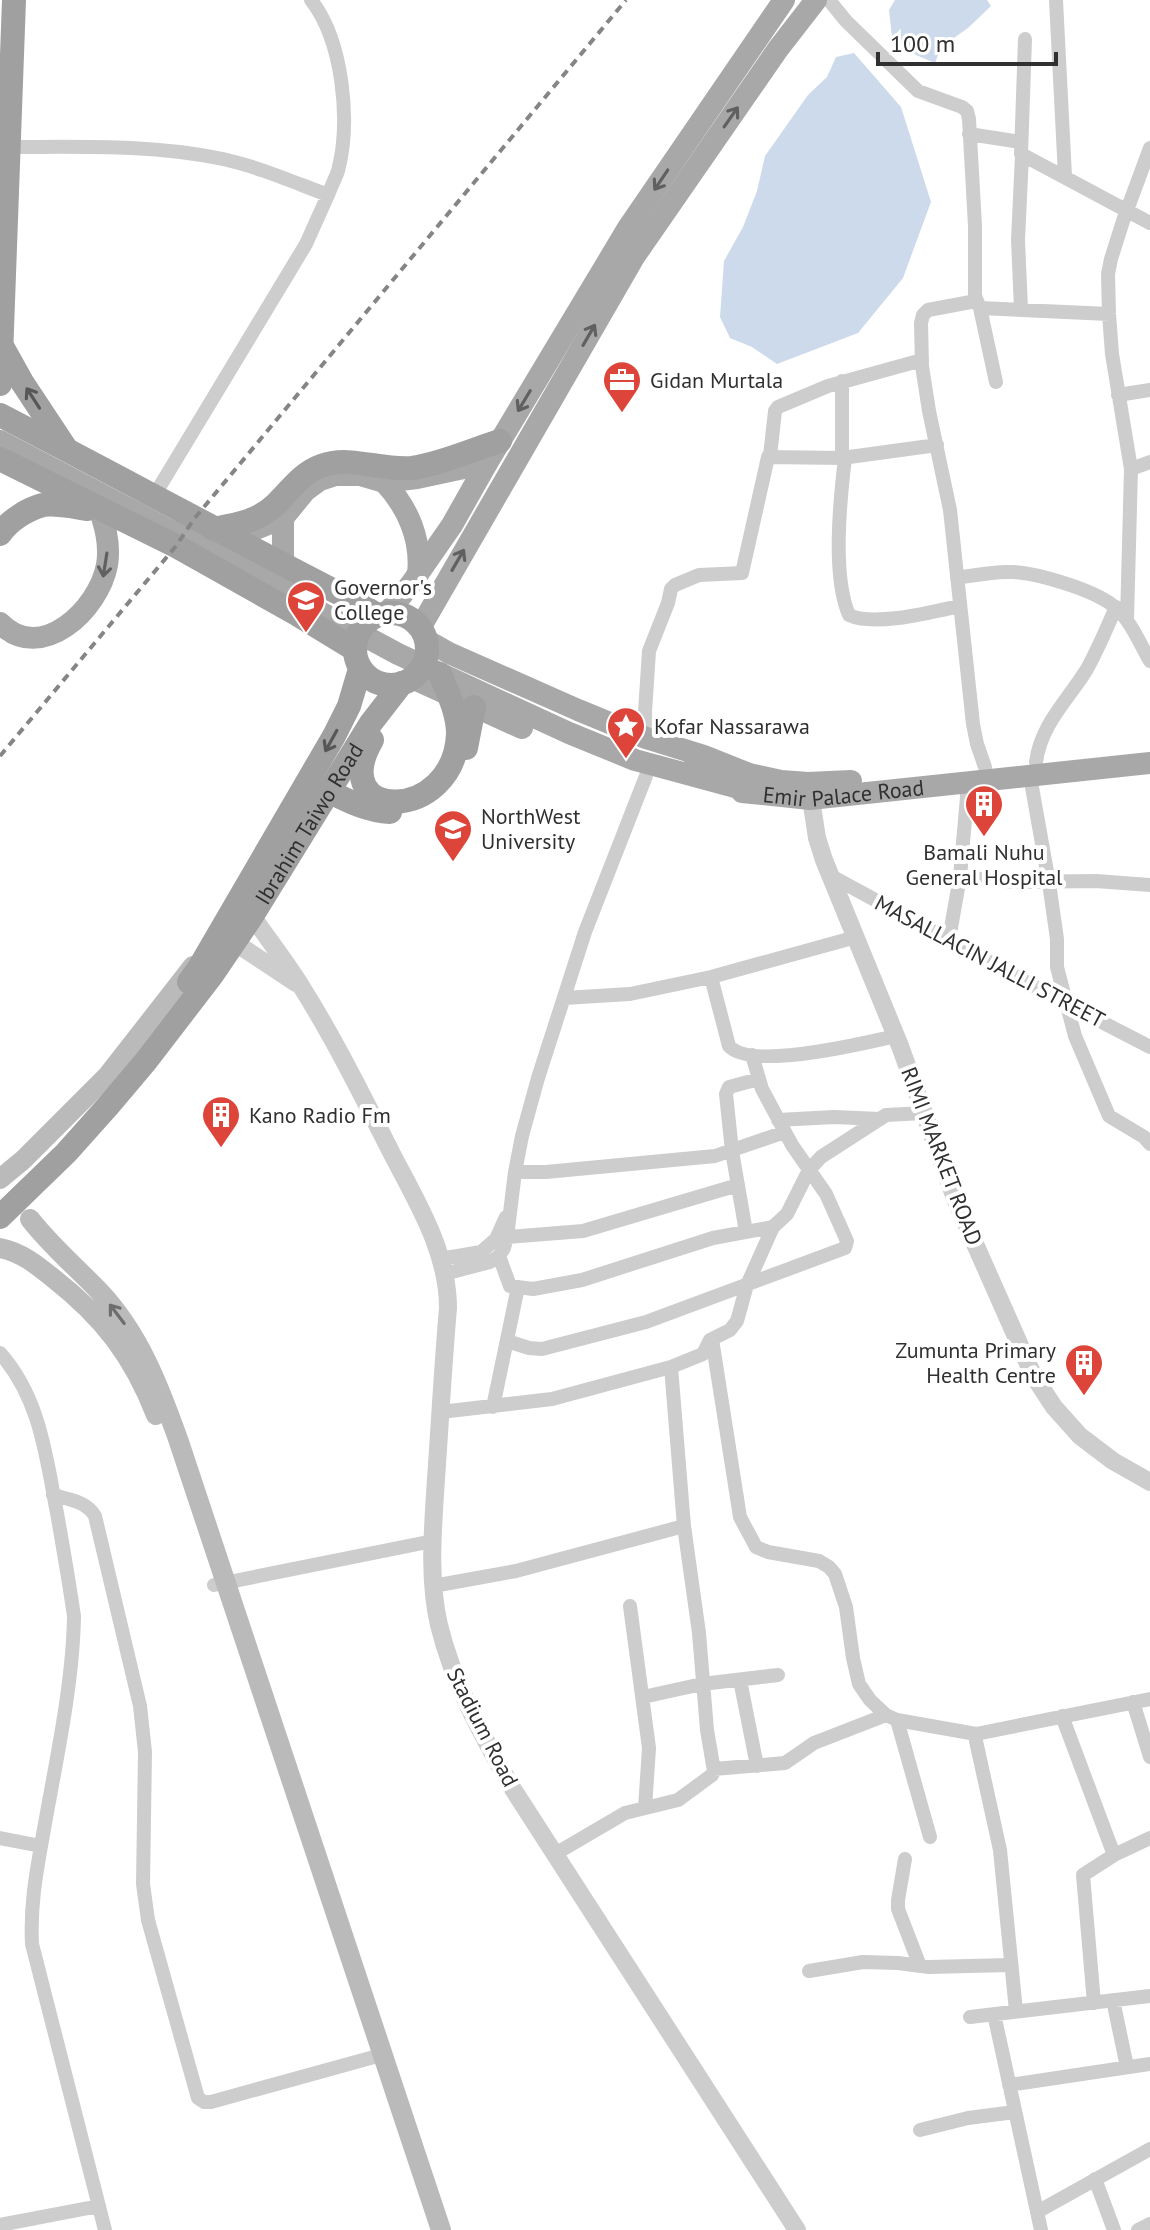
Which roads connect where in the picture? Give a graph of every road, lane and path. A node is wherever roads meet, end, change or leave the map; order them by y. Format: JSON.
{"nodes":[{"id":1,"x":14,"y":0,"type":"edge"},
{"id":2,"x":311,"y":0,"type":"edge"},
{"id":3,"x":784,"y":0,"type":"edge"},
{"id":4,"x":816,"y":0,"type":"edge"},
{"id":5,"x":829,"y":0,"type":"edge"},
{"id":6,"x":1056,"y":0,"type":"edge"},
{"id":7,"x":1025,"y":39,"type":"dead end"},
{"id":8,"x":969,"y":134,"type":"junction"},
{"id":9,"x":7,"y":147,"type":"junction"},
{"id":10,"x":1150,"y":148,"type":"edge"},
{"id":11,"x":1021,"y":149,"type":"junction"},
{"id":12,"x":1065,"y":176,"type":"junction"},
{"id":13,"x":328,"y":195,"type":"junction"},
{"id":14,"x":1128,"y":211,"type":"junction"},
{"id":15,"x":1150,"y":223,"type":"edge"},
{"id":16,"x":978,"y":304,"type":"junction"},
{"id":17,"x":1021,"y":309,"type":"junction"},
{"id":18,"x":1109,"y":314,"type":"junction"},
{"id":19,"x":1,"y":344,"type":"edge"},
{"id":20,"x":922,"y":360,"type":"junction"},
{"id":21,"x":842,"y":381,"type":"junction"},
{"id":22,"x":996,"y":382,"type":"dead end"},
{"id":23,"x":0,"y":384,"type":"edge"},
{"id":24,"x":1150,"y":390,"type":"edge"},
{"id":25,"x":1118,"y":395,"type":"junction"},
{"id":26,"x":0,"y":415,"type":"edge"},
{"id":27,"x":0,"y":428,"type":"edge"},
{"id":28,"x":0,"y":441,"type":"edge"},
{"id":29,"x":500,"y":441,"type":"junction"},
{"id":30,"x":937,"y":445,"type":"junction"},
{"id":31,"x":67,"y":449,"type":"junction"},
{"id":32,"x":770,"y":456,"type":"junction"},
{"id":33,"x":844,"y":458,"type":"junction"},
{"id":34,"x":0,"y":459,"type":"edge"},
{"id":35,"x":1150,"y":462,"type":"edge"},
{"id":36,"x":487,"y":463,"type":"junction"},
{"id":37,"x":1131,"y":469,"type":"junction"},
{"id":38,"x":384,"y":482,"type":"junction"},
{"id":39,"x":93,"y":489,"type":"junction"},
{"id":40,"x":154,"y":496,"type":"junction"},
{"id":41,"x":106,"y":511,"type":"junction"},
{"id":42,"x":283,"y":518,"type":"junction"},
{"id":43,"x":0,"y":534,"type":"edge"},
{"id":44,"x":214,"y":536,"type":"junction"},
{"id":45,"x":418,"y":574,"type":"junction"},
{"id":46,"x":957,"y":578,"type":"junction"},
{"id":47,"x":288,"y":583,"type":"junction"},
{"id":48,"x":959,"y":606,"type":"junction"},
{"id":49,"x":1116,"y":607,"type":"junction"},
{"id":50,"x":382,"y":614,"type":"junction"},
{"id":51,"x":1127,"y":620,"type":"junction"},
{"id":52,"x":0,"y":623,"type":"edge"},
{"id":53,"x":423,"y":634,"type":"junction"},
{"id":54,"x":357,"y":659,"type":"junction"},
{"id":55,"x":1150,"y":661,"type":"edge"},
{"id":56,"x":440,"y":674,"type":"junction"},
{"id":57,"x":401,"y":687,"type":"junction"},
{"id":58,"x":516,"y":703,"type":"junction"},
{"id":59,"x":474,"y":707,"type":"junction"},
{"id":60,"x":646,"y":738,"type":"junction"},
{"id":61,"x":1150,"y":748,"type":"edge"},
{"id":62,"x":1150,"y":763,"type":"edge"},
{"id":63,"x":985,"y":767,"type":"junction"},
{"id":64,"x":1033,"y":769,"type":"junction"},
{"id":65,"x":646,"y":776,"type":"junction"},
{"id":66,"x":751,"y":783,"type":"junction"},
{"id":67,"x":966,"y":783,"type":"junction"},
{"id":68,"x":328,"y":791,"type":"junction"},
{"id":69,"x":809,"y":791,"type":"junction"},
{"id":70,"x":831,"y":876,"type":"junction"},
{"id":71,"x":960,"y":877,"type":"junction"},
{"id":72,"x":1049,"y":883,"type":"junction"},
{"id":73,"x":1150,"y":885,"type":"edge"},
{"id":74,"x":252,"y":916,"type":"junction"},
{"id":75,"x":856,"y":937,"type":"junction"},
{"id":76,"x":949,"y":939,"type":"junction"},
{"id":77,"x":234,"y":942,"type":"junction"},
{"id":78,"x":210,"y":964,"type":"junction"},
{"id":79,"x":711,"y":977,"type":"junction"},
{"id":80,"x":302,"y":987,"type":"junction"},
{"id":81,"x":564,"y":998,"type":"junction"},
{"id":82,"x":1065,"y":1003,"type":"junction"},
{"id":83,"x":896,"y":1036,"type":"junction"},
{"id":84,"x":1150,"y":1047,"type":"edge"},
{"id":85,"x":752,"y":1055,"type":"junction"},
{"id":86,"x":141,"y":1057,"type":"junction"},
{"id":87,"x":759,"y":1079,"type":"junction"},
{"id":88,"x":924,"y":1113,"type":"junction"},
{"id":89,"x":880,"y":1119,"type":"junction"},
{"id":90,"x":781,"y":1126,"type":"junction"},
{"id":91,"x":1148,"y":1140,"type":"edge"},
{"id":92,"x":732,"y":1151,"type":"junction"},
{"id":93,"x":809,"y":1170,"type":"junction"},
{"id":94,"x":515,"y":1172,"type":"junction"},
{"id":95,"x":0,"y":1179,"type":"edge"},
{"id":96,"x":738,"y":1185,"type":"junction"},
{"id":97,"x":0,"y":1200,"type":"edge"},
{"id":98,"x":510,"y":1209,"type":"junction"},
{"id":99,"x":30,"y":1211,"type":"junction"},
{"id":100,"x":0,"y":1217,"type":"edge"},
{"id":101,"x":773,"y":1227,"type":"junction"},
{"id":102,"x":746,"y":1232,"type":"junction"},
{"id":103,"x":507,"y":1237,"type":"junction"},
{"id":104,"x":0,"y":1247,"type":"edge"},
{"id":105,"x":499,"y":1256,"type":"junction"},
{"id":106,"x":442,"y":1267,"type":"junction"},
{"id":107,"x":747,"y":1285,"type":"junction"},
{"id":108,"x":518,"y":1287,"type":"junction"},
{"id":109,"x":712,"y":1339,"type":"junction"},
{"id":110,"x":507,"y":1341,"type":"junction"},
{"id":111,"x":0,"y":1353,"type":"edge"},
{"id":112,"x":671,"y":1367,"type":"junction"},
{"id":113,"x":493,"y":1407,"type":"junction"},
{"id":114,"x":441,"y":1412,"type":"junction"},
{"id":115,"x":1150,"y":1482,"type":"edge"},
{"id":116,"x":53,"y":1495,"type":"junction"},
{"id":117,"x":684,"y":1526,"type":"junction"},
{"id":118,"x":433,"y":1541,"type":"junction"},
{"id":119,"x":220,"y":1584,"type":"junction"},
{"id":120,"x":433,"y":1586,"type":"junction"},
{"id":121,"x":630,"y":1606,"type":"dead end"},
{"id":122,"x":778,"y":1675,"type":"dead end"},
{"id":123,"x":740,"y":1680,"type":"junction"},
{"id":124,"x":702,"y":1684,"type":"junction"},
{"id":125,"x":643,"y":1697,"type":"junction"},
{"id":126,"x":1150,"y":1699,"type":"edge"},
{"id":127,"x":1133,"y":1702,"type":"junction"},
{"id":128,"x":1062,"y":1716,"type":"junction"},
{"id":129,"x":891,"y":1717,"type":"junction"},
{"id":130,"x":976,"y":1734,"type":"junction"},
{"id":131,"x":1150,"y":1757,"type":"edge"},
{"id":132,"x":757,"y":1766,"type":"junction"},
{"id":133,"x":714,"y":1769,"type":"junction"},
{"id":134,"x":645,"y":1808,"type":"junction"},
{"id":135,"x":930,"y":1837,"type":"dead end"},
{"id":136,"x":0,"y":1838,"type":"edge"},
{"id":137,"x":1150,"y":1838,"type":"edge"},
{"id":138,"x":41,"y":1846,"type":"junction"},
{"id":139,"x":555,"y":1854,"type":"junction"},
{"id":140,"x":1114,"y":1855,"type":"junction"},
{"id":141,"x":905,"y":1859,"type":"dead end"},
{"id":142,"x":1010,"y":1965,"type":"junction"},
{"id":143,"x":920,"y":1966,"type":"junction"},
{"id":144,"x":809,"y":1971,"type":"dead end"},
{"id":145,"x":1150,"y":1996,"type":"edge"},
{"id":146,"x":1113,"y":2000,"type":"junction"},
{"id":147,"x":1094,"y":2003,"type":"junction"},
{"id":148,"x":1016,"y":2011,"type":"junction"},
{"id":149,"x":994,"y":2014,"type":"junction"},
{"id":150,"x":970,"y":2017,"type":"dead end"},
{"id":151,"x":374,"y":2057,"type":"junction"},
{"id":152,"x":1150,"y":2064,"type":"edge"},
{"id":153,"x":1127,"y":2067,"type":"junction"},
{"id":154,"x":1009,"y":2085,"type":"junction"},
{"id":155,"x":1015,"y":2112,"type":"junction"},
{"id":156,"x":920,"y":2130,"type":"dead end"},
{"id":157,"x":1150,"y":2149,"type":"edge"},
{"id":158,"x":1095,"y":2179,"type":"junction"},
{"id":159,"x":99,"y":2206,"type":"junction"},
{"id":160,"x":1037,"y":2212,"type":"junction"},
{"id":161,"x":1150,"y":2224,"type":"edge"},
{"id":162,"x":0,"y":2225,"type":"edge"},
{"id":163,"x":105,"y":2230,"type":"edge"},
{"id":164,"x":432,"y":2230,"type":"edge"},
{"id":165,"x":441,"y":2230,"type":"edge"},
{"id":166,"x":797,"y":2230,"type":"edge"},
{"id":167,"x":1041,"y":2230,"type":"edge"},
{"id":168,"x":1114,"y":2230,"type":"edge"},
{"id":169,"x":1138,"y":2230,"type":"edge"}],
"edges":[{"from":1,"to":9,"type":"highway"},
{"from":2,"to":13,"type":"street"},
{"from":3,"to":29,"type":"main road","one_way":true},
{"from":53,"to":4,"type":"main road","one_way":true},
{"from":5,"to":8,"type":"street"},
{"from":6,"to":12,"type":"street"},
{"from":7,"to":11,"type":"street"},
{"from":8,"to":11,"type":"street"},
{"from":8,"to":16,"type":"street"},
{"from":9,"to":13,"type":"street"},
{"from":9,"to":19,"type":"highway"},
{"from":10,"to":14,"type":"street"},
{"from":11,"to":12,"type":"street"},
{"from":11,"to":17,"type":"street"},
{"from":12,"to":14,"type":"street"},
{"from":13,"to":40,"type":"street"},
{"from":14,"to":15,"type":"street"},
{"from":14,"to":18,"type":"street"},
{"from":16,"to":17,"type":"street"},
{"from":16,"to":20,"type":"street"},
{"from":16,"to":22,"type":"street"},
{"from":17,"to":18,"type":"street"},
{"from":18,"to":25,"type":"street"},
{"from":19,"to":23,"type":"highway"},
{"from":31,"to":19,"type":"highway","one_way":true},
{"from":20,"to":21,"type":"street"},
{"from":20,"to":30,"type":"street"},
{"from":21,"to":32,"type":"street"},
{"from":21,"to":33,"type":"street"},
{"from":24,"to":25,"type":"street"},
{"from":25,"to":37,"type":"street"},
{"from":26,"to":31,"type":"highway"},
{"from":27,"to":44,"type":"main road"},
{"from":28,"to":39,"type":"main road"},
{"from":29,"to":36,"type":"main road"},
{"from":29,"to":44,"type":"highway"},
{"from":30,"to":33,"type":"street"},
{"from":30,"to":46,"type":"street"},
{"from":31,"to":40,"type":"highway"},
{"from":32,"to":33,"type":"street"},
{"from":32,"to":60,"type":"street"},
{"from":33,"to":48,"type":"street"},
{"from":34,"to":41,"type":"highway"},
{"from":35,"to":37,"type":"street"},
{"from":36,"to":38,"type":"main road"},
{"from":36,"to":45,"type":"main road"},
{"from":37,"to":51,"type":"street"},
{"from":38,"to":42,"type":"main road"},
{"from":38,"to":45,"type":"main road"},
{"from":39,"to":52,"type":"main road","one_way":true},
{"from":39,"to":56,"type":"main road"},
{"from":40,"to":44,"type":"highway"},
{"from":41,"to":43,"type":"highway"},
{"from":41,"to":54,"type":"highway"},
{"from":42,"to":44,"type":"main road"},
{"from":42,"to":47,"type":"main road"},
{"from":44,"to":47,"type":"main road"},
{"from":44,"to":50,"type":"highway"},
{"from":45,"to":50,"type":"main road"},
{"from":46,"to":48,"type":"street"},
{"from":46,"to":49,"type":"street"},
{"from":47,"to":58,"type":"main road"},
{"from":48,"to":63,"type":"street"},
{"from":49,"to":51,"type":"street"},
{"from":49,"to":64,"type":"street"},
{"from":50,"to":53,"type":"highway"},
{"from":50,"to":54,"type":"highway"},
{"from":51,"to":55,"type":"street"},
{"from":53,"to":57,"type":"highway"},
{"from":53,"to":60,"type":"main road","name":"Emir Palace Road"},
{"from":54,"to":57,"type":"highway"},
{"from":54,"to":78,"type":"highway","name":"Ibrahim Taiwo Road","one_way":true},
{"from":56,"to":57,"type":"highway"},
{"from":56,"to":58,"type":"main road"},
{"from":57,"to":59,"type":"main road","name":"Emir Palace Road"},
{"from":57,"to":68,"type":"highway","name":"Ibrahim Taiwo Road"},
{"from":58,"to":66,"type":"main road"},
{"from":59,"to":65,"type":"main road","name":"Emir Palace Road"},
{"from":59,"to":68,"type":"highway"},
{"from":60,"to":66,"type":"main road","name":"Emir Palace Road"},
{"from":61,"to":64,"type":"main road","name":"Emir Palace Road"},
{"from":62,"to":64,"type":"main road","name":"Emir Palace Road"},
{"from":63,"to":64,"type":"main road","name":"Emir Palace Road"},
{"from":63,"to":69,"type":"main road","name":"Emir Palace Road"},
{"from":64,"to":67,"type":"main road","name":"Emir Palace Road"},
{"from":64,"to":72,"type":"street"},
{"from":65,"to":66,"type":"main road","name":"Emir Palace Road"},
{"from":65,"to":81,"type":"street"},
{"from":66,"to":69,"type":"main road","name":"Emir Palace Road"},
{"from":67,"to":69,"type":"main road","name":"Emir Palace Road"},
{"from":67,"to":71,"type":"street"},
{"from":68,"to":74,"type":"highway","name":"Ibrahim Taiwo Road"},
{"from":69,"to":70,"type":"street","name":"RIMI MARKET ROAD"},
{"from":70,"to":75,"type":"street","name":"RIMI MARKET ROAD"},
{"from":70,"to":76,"type":"street","name":"MASALLACIN JALLI STREET"},
{"from":71,"to":72,"type":"street"},
{"from":71,"to":76,"type":"street"},
{"from":72,"to":73,"type":"street"},
{"from":72,"to":82,"type":"street"},
{"from":74,"to":77,"type":"highway","name":"Ibrahim Taiwo Road"},
{"from":74,"to":80,"type":"street","name":"Stadium Road"},
{"from":75,"to":79,"type":"street"},
{"from":75,"to":83,"type":"street","name":"RIMI MARKET ROAD"},
{"from":76,"to":82,"type":"street","name":"MASALLACIN JALLI STREET"},
{"from":77,"to":78,"type":"highway","name":"Ibrahim Taiwo Road"},
{"from":77,"to":80,"type":"street","name":"Stadium Road"},
{"from":78,"to":86,"type":"highway"},
{"from":78,"to":95,"type":"main road","name":"Ibrahim Taiwo Road"},
{"from":78,"to":99,"type":"main road","name":"Ibrahim Taiwo Road"},
{"from":79,"to":81,"type":"street"},
{"from":79,"to":85,"type":"street"},
{"from":80,"to":106,"type":"street","name":"Stadium Road"},
{"from":81,"to":94,"type":"street"},
{"from":82,"to":84,"type":"street","name":"MASALLACIN JALLI STREET"},
{"from":82,"to":91,"type":"street"},
{"from":83,"to":85,"type":"street"},
{"from":83,"to":88,"type":"street","name":"RIMI MARKET ROAD"},
{"from":85,"to":87,"type":"street"},
{"from":86,"to":97,"type":"highway"},
{"from":86,"to":100,"type":"highway"},
{"from":87,"to":90,"type":"street"},
{"from":87,"to":92,"type":"street"},
{"from":88,"to":89,"type":"street"},
{"from":88,"to":115,"type":"street","name":"RIMI MARKET ROAD"},
{"from":89,"to":90,"type":"street"},
{"from":89,"to":93,"type":"street"},
{"from":90,"to":92,"type":"street"},
{"from":90,"to":93,"type":"street"},
{"from":92,"to":94,"type":"street"},
{"from":92,"to":96,"type":"street"},
{"from":93,"to":101,"type":"street"},
{"from":93,"to":107,"type":"street"},
{"from":94,"to":98,"type":"street"},
{"from":95,"to":99,"type":"main road"},
{"from":96,"to":102,"type":"street"},
{"from":96,"to":103,"type":"street"},
{"from":98,"to":103,"type":"street"},
{"from":98,"to":106,"type":"street"},
{"from":99,"to":104,"type":"main road","name":"Ibrahim Taiwo Road"},
{"from":119,"to":99,"type":"main road","one_way":true},
{"from":101,"to":102,"type":"street"},
{"from":101,"to":107,"type":"street"},
{"from":102,"to":108,"type":"street"},
{"from":103,"to":105,"type":"street"},
{"from":104,"to":119,"type":"main road"},
{"from":105,"to":106,"type":"street"},
{"from":105,"to":108,"type":"street"},
{"from":106,"to":114,"type":"street","name":"Stadium Road"},
{"from":107,"to":109,"type":"street"},
{"from":107,"to":110,"type":"street"},
{"from":108,"to":110,"type":"street"},
{"from":109,"to":112,"type":"street"},
{"from":109,"to":129,"type":"street"},
{"from":110,"to":113,"type":"street"},
{"from":111,"to":116,"type":"street"},
{"from":112,"to":113,"type":"street"},
{"from":112,"to":117,"type":"street"},
{"from":113,"to":114,"type":"street"},
{"from":114,"to":118,"type":"street","name":"Stadium Road"},
{"from":116,"to":138,"type":"street"},
{"from":116,"to":151,"type":"street"},
{"from":117,"to":120,"type":"street"},
{"from":117,"to":124,"type":"street"},
{"from":118,"to":119,"type":"street"},
{"from":118,"to":120,"type":"street","name":"Stadium Road"},
{"from":119,"to":151,"type":"main road"},
{"from":119,"to":165,"type":"main road"},
{"from":120,"to":139,"type":"street","name":"Stadium Road"},
{"from":121,"to":125,"type":"street"},
{"from":122,"to":123,"type":"street"},
{"from":123,"to":124,"type":"street"},
{"from":123,"to":132,"type":"street"},
{"from":124,"to":125,"type":"street"},
{"from":124,"to":133,"type":"street"},
{"from":125,"to":134,"type":"street"},
{"from":126,"to":127,"type":"street"},
{"from":127,"to":128,"type":"street"},
{"from":127,"to":131,"type":"street"},
{"from":128,"to":130,"type":"street"},
{"from":128,"to":140,"type":"street"},
{"from":129,"to":130,"type":"street"},
{"from":129,"to":132,"type":"street"},
{"from":129,"to":135,"type":"street"},
{"from":130,"to":142,"type":"street"},
{"from":132,"to":133,"type":"street"},
{"from":133,"to":134,"type":"street"},
{"from":134,"to":139,"type":"street"},
{"from":136,"to":138,"type":"street"},
{"from":137,"to":140,"type":"street"},
{"from":138,"to":159,"type":"street"},
{"from":139,"to":166,"type":"street","name":"Stadium Road"},
{"from":140,"to":147,"type":"street"},
{"from":141,"to":143,"type":"street"},
{"from":142,"to":143,"type":"street"},
{"from":142,"to":148,"type":"street"},
{"from":143,"to":144,"type":"street"},
{"from":145,"to":146,"type":"street"},
{"from":146,"to":147,"type":"street"},
{"from":146,"to":153,"type":"street"},
{"from":147,"to":148,"type":"street"},
{"from":148,"to":149,"type":"street"},
{"from":149,"to":150,"type":"street"},
{"from":149,"to":154,"type":"street"},
{"from":151,"to":164,"type":"main road"},
{"from":152,"to":153,"type":"street"},
{"from":153,"to":154,"type":"street"},
{"from":154,"to":155,"type":"street"},
{"from":155,"to":156,"type":"street"},
{"from":155,"to":160,"type":"street"},
{"from":157,"to":158,"type":"street"},
{"from":158,"to":160,"type":"street"},
{"from":158,"to":168,"type":"street"},
{"from":159,"to":162,"type":"street"},
{"from":159,"to":163,"type":"street"},
{"from":160,"to":167,"type":"street"},
{"from":161,"to":169,"type":"street"}]}
